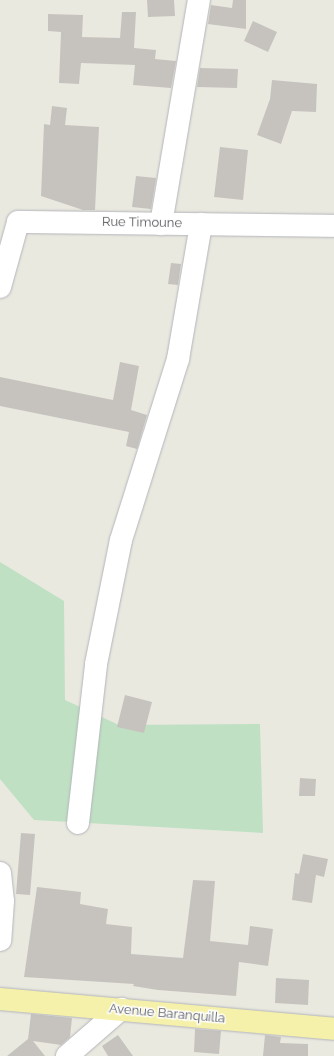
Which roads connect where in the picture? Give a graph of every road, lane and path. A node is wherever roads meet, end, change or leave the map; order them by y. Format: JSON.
{"nodes":[{"id":1,"x":199,"y":0,"type":"edge"},
{"id":2,"x":160,"y":224,"type":"junction"},
{"id":3,"x":201,"y":224,"type":"junction"},
{"id":4,"x":334,"y":226,"type":"edge"},
{"id":5,"x":0,"y":287,"type":"edge"},
{"id":6,"x":78,"y":823,"type":"dead end"},
{"id":7,"x":0,"y":873,"type":"edge"},
{"id":8,"x":0,"y":940,"type":"edge"},
{"id":9,"x":0,"y":999,"type":"edge"},
{"id":10,"x":121,"y":1009,"type":"junction"},
{"id":11,"x":334,"y":1029,"type":"edge"},
{"id":12,"x":67,"y":1056,"type":"edge"}],
"edges":[{"from":1,"to":2,"type":"street"},
{"from":2,"to":3,"type":"street","name":"Rue Timoune"},
{"from":2,"to":5,"type":"street","name":"Rue Timoune"},
{"from":3,"to":4,"type":"street","name":"Rue Timoune"},
{"from":3,"to":6,"type":"street"},
{"from":7,"to":8,"type":"street"},
{"from":9,"to":10,"type":"main road","name":"Avenue Baranquilla"},
{"from":10,"to":11,"type":"main road","name":"Avenue Baranquilla"},
{"from":10,"to":12,"type":"street"}]}
